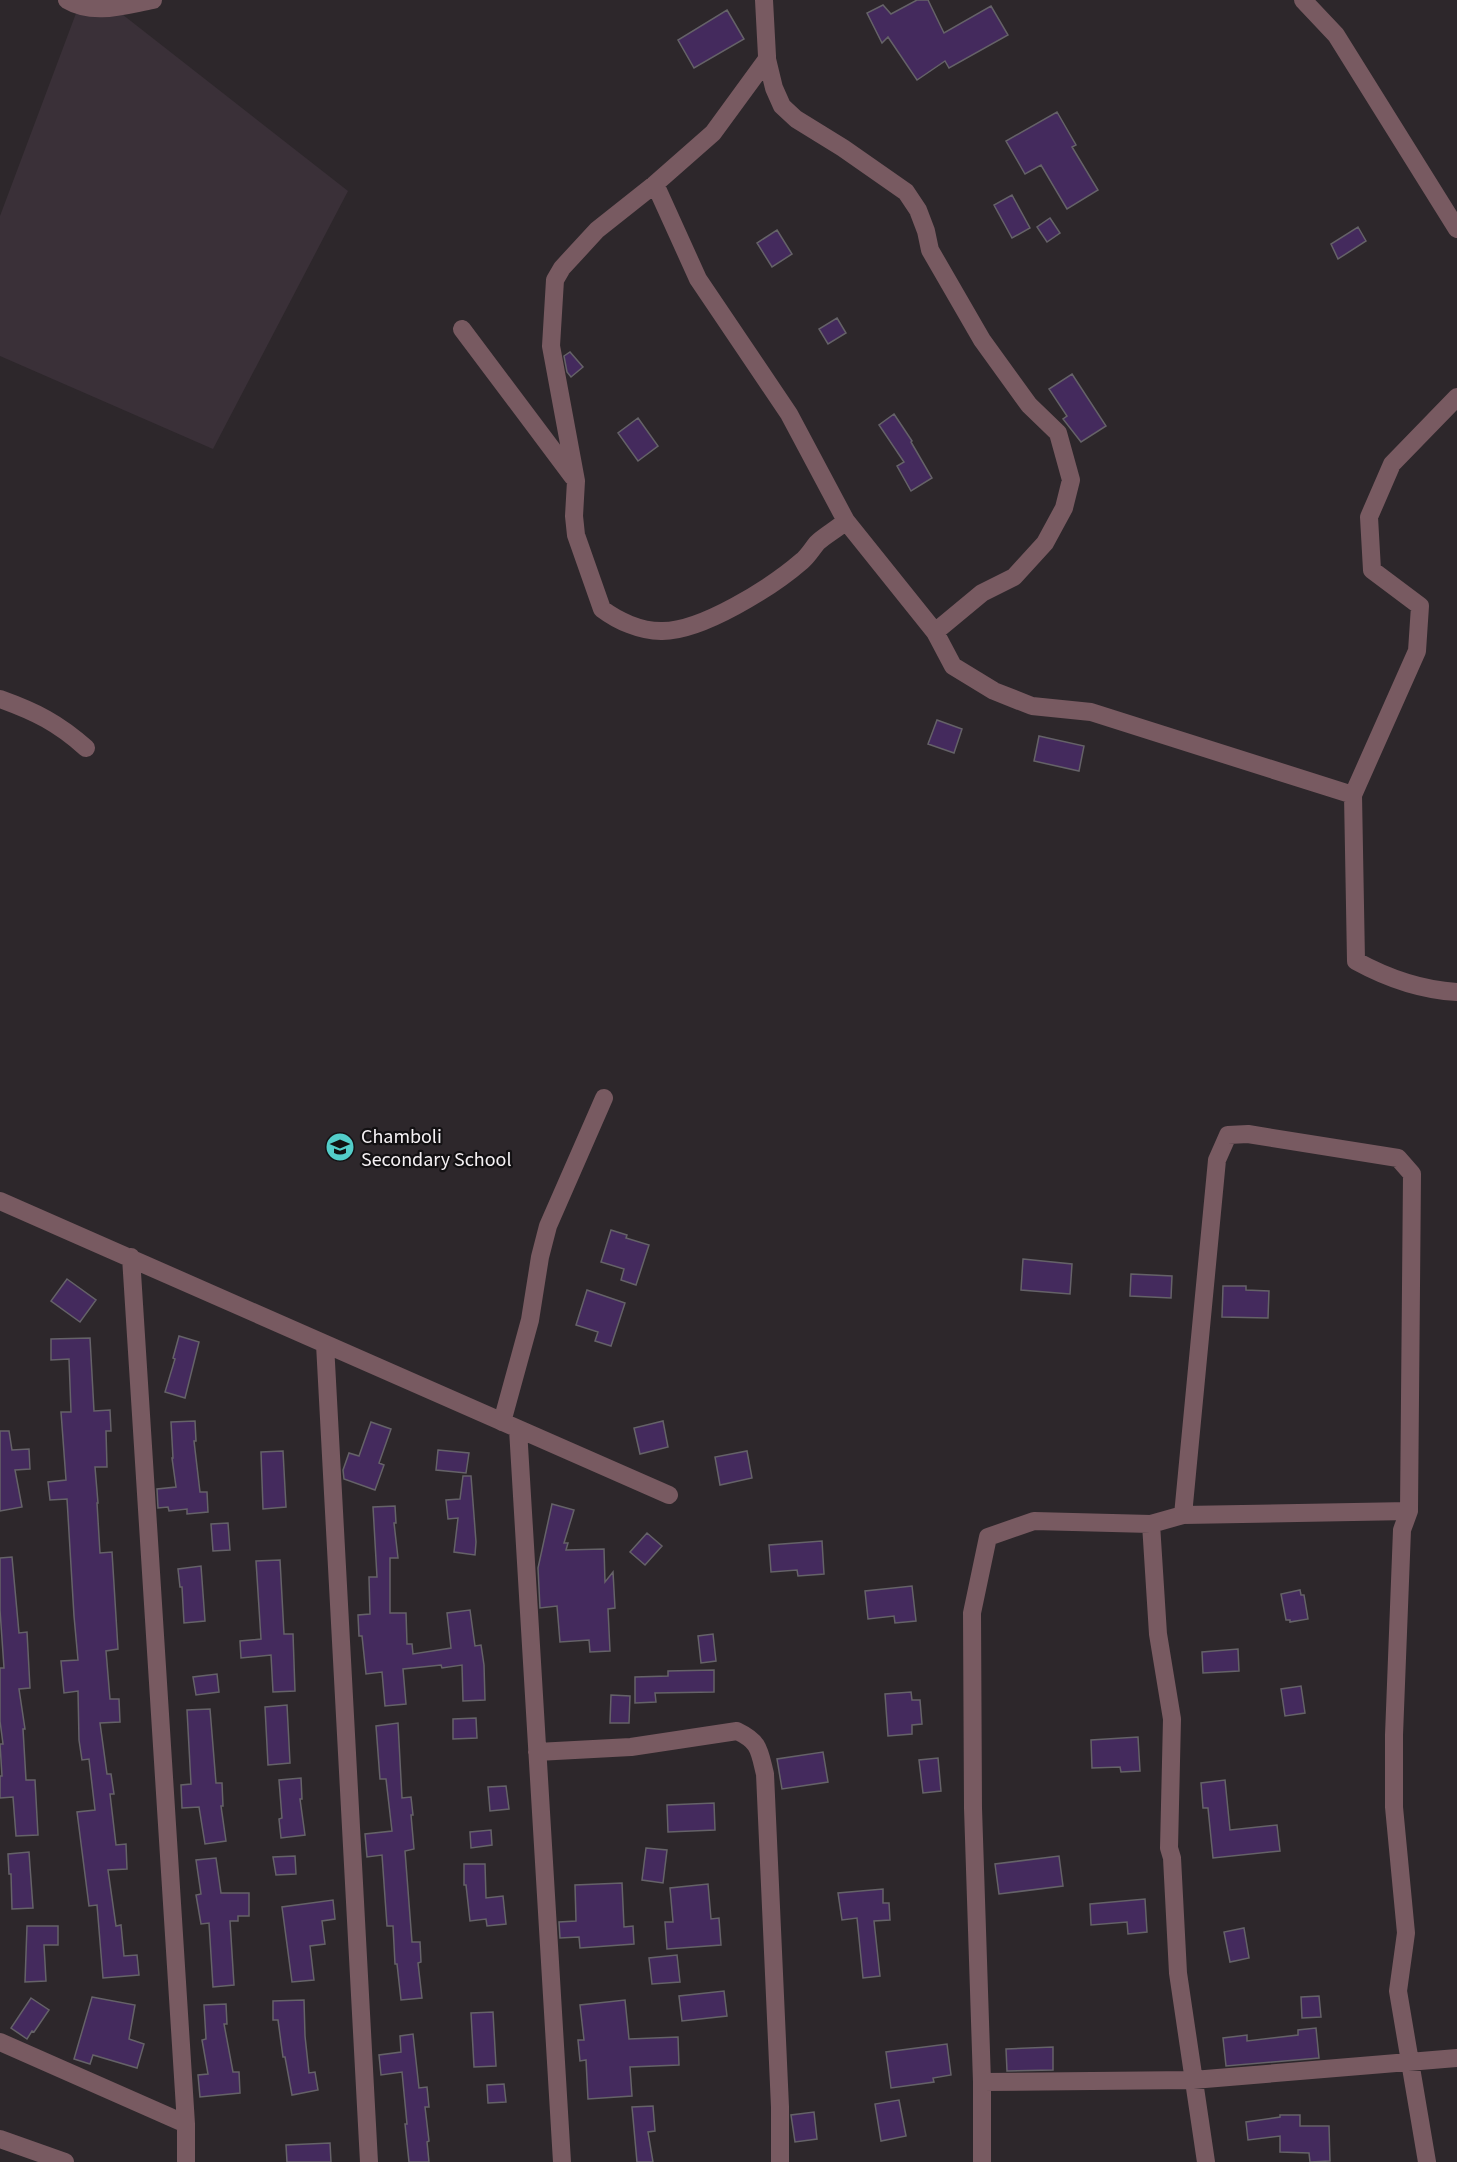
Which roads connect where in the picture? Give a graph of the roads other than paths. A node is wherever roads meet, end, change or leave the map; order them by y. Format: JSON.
{"nodes":[{"id":1,"x":153,"y":0,"type":"edge"},
{"id":2,"x":764,"y":0,"type":"edge"},
{"id":3,"x":1302,"y":0,"type":"edge"},
{"id":4,"x":72,"y":1,"type":"edge"},
{"id":5,"x":767,"y":59,"type":"junction"},
{"id":6,"x":655,"y":184,"type":"junction"},
{"id":7,"x":1457,"y":229,"type":"edge"},
{"id":8,"x":462,"y":329,"type":"dead end"},
{"id":9,"x":1457,"y":397,"type":"edge"},
{"id":10,"x":576,"y":481,"type":"junction"},
{"id":11,"x":846,"y":522,"type":"junction"},
{"id":12,"x":935,"y":632,"type":"junction"},
{"id":13,"x":0,"y":699,"type":"edge"},
{"id":14,"x":86,"y":748,"type":"dead end"},
{"id":15,"x":1353,"y":795,"type":"junction"},
{"id":16,"x":1457,"y":992,"type":"edge"},
{"id":17,"x":604,"y":1098,"type":"dead end"},
{"id":18,"x":0,"y":1201,"type":"edge"},
{"id":19,"x":131,"y":1257,"type":"junction"},
{"id":20,"x":325,"y":1344,"type":"junction"},
{"id":21,"x":510,"y":1426,"type":"junction"},
{"id":22,"x":669,"y":1495,"type":"dead end"},
{"id":23,"x":1410,"y":1511,"type":"junction"},
{"id":24,"x":1183,"y":1515,"type":"junction"},
{"id":25,"x":1151,"y":1524,"type":"junction"},
{"id":26,"x":537,"y":1752,"type":"junction"},
{"id":27,"x":0,"y":2042,"type":"edge"},
{"id":28,"x":1457,"y":2058,"type":"edge"},
{"id":29,"x":1409,"y":2062,"type":"junction"},
{"id":30,"x":1193,"y":2080,"type":"junction"},
{"id":31,"x":982,"y":2082,"type":"junction"},
{"id":32,"x":186,"y":2124,"type":"junction"},
{"id":33,"x":0,"y":2139,"type":"edge"},
{"id":34,"x":65,"y":2162,"type":"edge"},
{"id":35,"x":186,"y":2162,"type":"edge"},
{"id":36,"x":369,"y":2162,"type":"edge"},
{"id":37,"x":562,"y":2162,"type":"edge"},
{"id":38,"x":780,"y":2162,"type":"edge"},
{"id":39,"x":982,"y":2162,"type":"edge"},
{"id":40,"x":1206,"y":2162,"type":"edge"},
{"id":41,"x":1427,"y":2162,"type":"edge"}],
"edges":[{"from":1,"to":4,"type":"street"},
{"from":2,"to":5,"type":"street"},
{"from":3,"to":7,"type":"street"},
{"from":5,"to":6,"type":"street"},
{"from":5,"to":12,"type":"street"},
{"from":6,"to":10,"type":"street"},
{"from":6,"to":11,"type":"street"},
{"from":8,"to":10,"type":"street"},
{"from":9,"to":15,"type":"street"},
{"from":10,"to":11,"type":"street"},
{"from":11,"to":12,"type":"street"},
{"from":12,"to":15,"type":"street"},
{"from":13,"to":14,"type":"street"},
{"from":15,"to":16,"type":"street"},
{"from":17,"to":21,"type":"street"},
{"from":18,"to":19,"type":"street"},
{"from":19,"to":20,"type":"street"},
{"from":19,"to":32,"type":"street"},
{"from":20,"to":21,"type":"street"},
{"from":20,"to":36,"type":"street"},
{"from":21,"to":22,"type":"street"},
{"from":21,"to":26,"type":"street"},
{"from":23,"to":24,"type":"street"},
{"from":23,"to":24,"type":"street"},
{"from":23,"to":29,"type":"street"},
{"from":24,"to":25,"type":"street"},
{"from":25,"to":30,"type":"street"},
{"from":25,"to":31,"type":"street"},
{"from":26,"to":37,"type":"street"},
{"from":26,"to":38,"type":"street"},
{"from":27,"to":32,"type":"street"},
{"from":28,"to":29,"type":"street"},
{"from":29,"to":30,"type":"street"},
{"from":29,"to":41,"type":"street"},
{"from":30,"to":31,"type":"street"},
{"from":30,"to":40,"type":"street"},
{"from":31,"to":39,"type":"street"},
{"from":32,"to":35,"type":"street"},
{"from":33,"to":34,"type":"street"}]}
